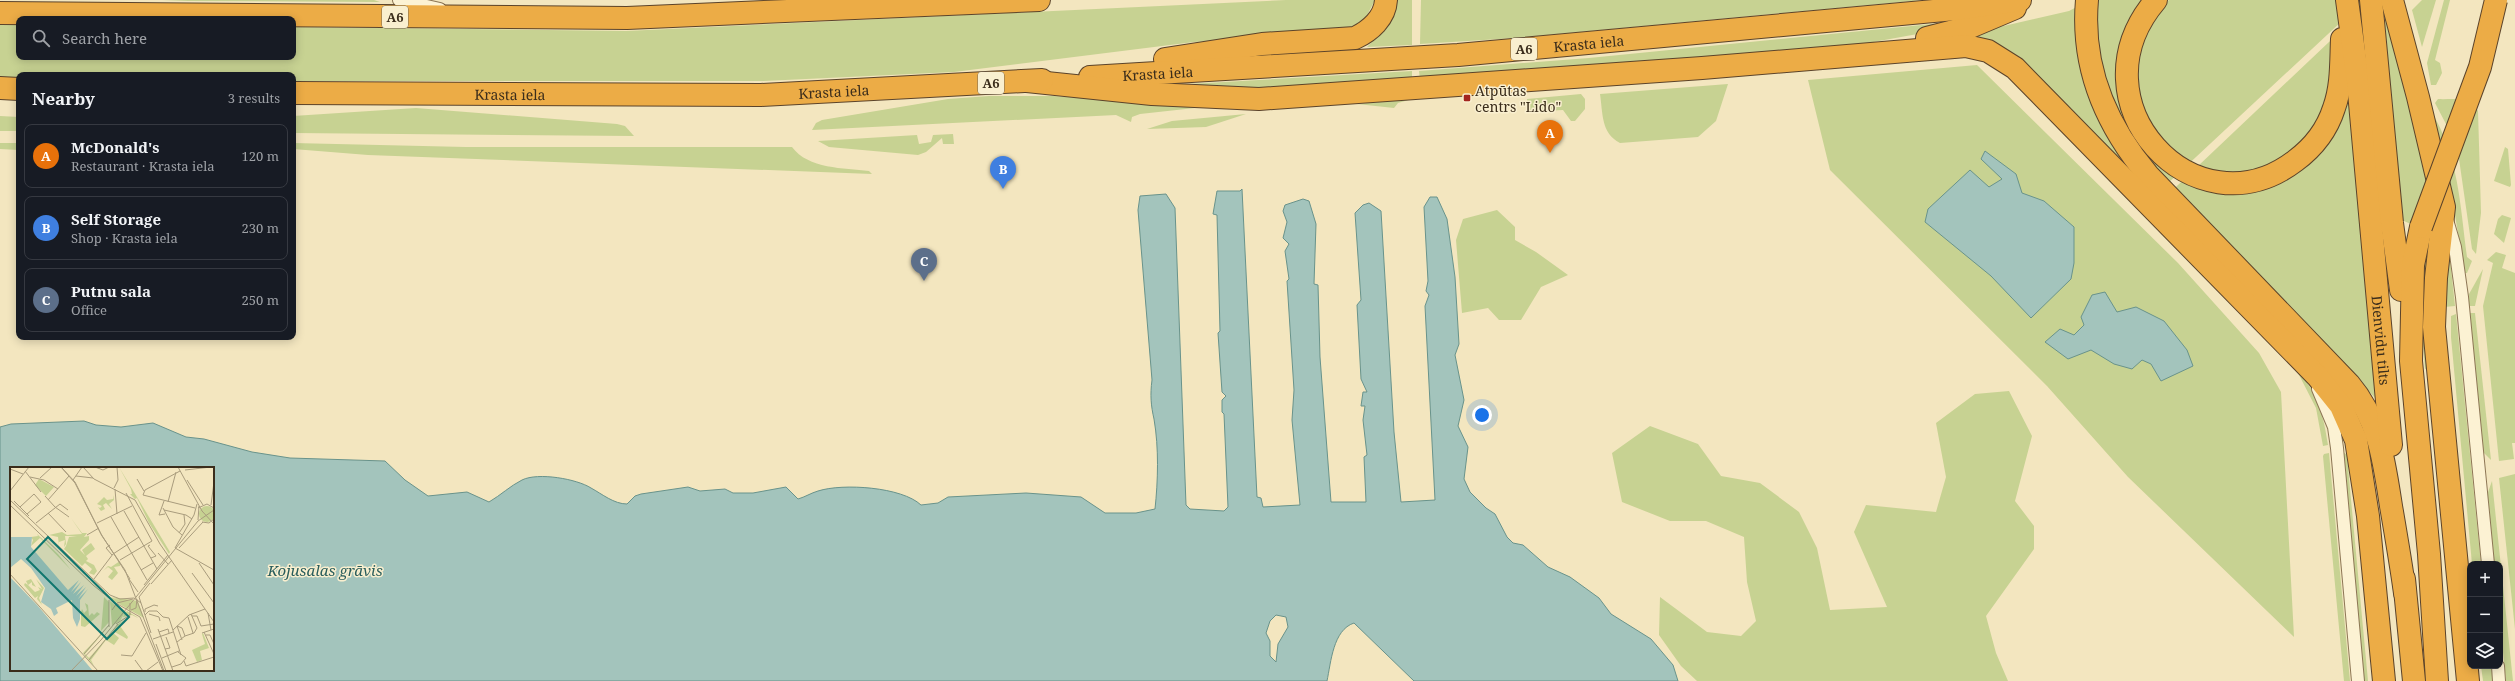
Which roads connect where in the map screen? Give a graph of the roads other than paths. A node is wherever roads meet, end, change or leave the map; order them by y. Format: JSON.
{"nodes":[{"id":1,"x":399,"y":0,"type":"edge"},
{"id":2,"x":821,"y":0,"type":"edge"},
{"id":3,"x":1038,"y":0,"type":"edge"},
{"id":4,"x":1386,"y":0,"type":"edge"},
{"id":5,"x":2020,"y":0,"type":"edge"},
{"id":6,"x":2033,"y":0,"type":"edge"},
{"id":7,"x":2087,"y":0,"type":"edge"},
{"id":8,"x":2156,"y":0,"type":"edge"},
{"id":9,"x":2343,"y":0,"type":"edge"},
{"id":10,"x":2347,"y":0,"type":"edge"},
{"id":11,"x":2371,"y":0,"type":"edge"},
{"id":12,"x":2392,"y":0,"type":"edge"},
{"id":13,"x":2496,"y":0,"type":"edge"},
{"id":14,"x":789,"y":10,"type":"junction"},
{"id":15,"x":0,"y":13,"type":"edge"},
{"id":16,"x":481,"y":17,"type":"junction"},
{"id":17,"x":1860,"y":55,"type":"junction"},
{"id":18,"x":1027,"y":81,"type":"junction"},
{"id":19,"x":0,"y":88,"type":"edge"},
{"id":20,"x":16,"y":89,"type":"edge"},
{"id":21,"x":296,"y":93,"type":"edge"},
{"id":22,"x":2444,"y":207,"type":"junction"},
{"id":23,"x":2411,"y":361,"type":"junction"},
{"id":24,"x":2314,"y":362,"type":"junction"},
{"id":25,"x":2488,"y":561,"type":"edge"},
{"id":26,"x":2405,"y":593,"type":"junction"},
{"id":27,"x":2498,"y":669,"type":"edge"},
{"id":28,"x":2358,"y":681,"type":"edge"},
{"id":29,"x":2384,"y":681,"type":"edge"},
{"id":30,"x":2414,"y":681,"type":"edge"},
{"id":31,"x":2437,"y":681,"type":"edge"},
{"id":32,"x":2468,"y":681,"type":"edge"},
{"id":33,"x":2499,"y":681,"type":"edge"}],
"edges":[{"from":1,"to":16,"type":"street"},
{"from":2,"to":14,"type":"highway"},
{"from":3,"to":14,"type":"highway","number":"A6"},
{"from":4,"to":18,"type":"highway"},
{"from":5,"to":18,"type":"highway","name":"Krasta iela","number":"A6"},
{"from":6,"to":17,"type":"highway"},
{"from":7,"to":24,"type":"highway"},
{"from":8,"to":9,"type":"highway"},
{"from":10,"to":26,"type":"highway","name":"Dienvidu tilts"},
{"from":11,"to":23,"type":"highway","name":"Dienvidu tilts"},
{"from":12,"to":22,"type":"highway"},
{"from":13,"to":23,"type":"highway","bridge":true},
{"from":14,"to":16,"type":"highway","number":"A6"},
{"from":15,"to":16,"type":"highway","number":"A6"},
{"from":17,"to":18,"type":"highway"},
{"from":17,"to":24,"type":"highway"},
{"from":18,"to":21,"type":"highway","name":"Krasta iela","number":"A6"},
{"from":19,"to":20,"type":"highway"},
{"from":22,"to":25,"type":"street"},
{"from":22,"to":32,"type":"highway"},
{"from":23,"to":31,"type":"highway"},
{"from":24,"to":26,"type":"highway"},
{"from":24,"to":28,"type":"street"},
{"from":24,"to":29,"type":"highway"},
{"from":26,"to":30,"type":"highway","name":"Dienvidu tilts"},
{"from":27,"to":33,"type":"street"}]}
